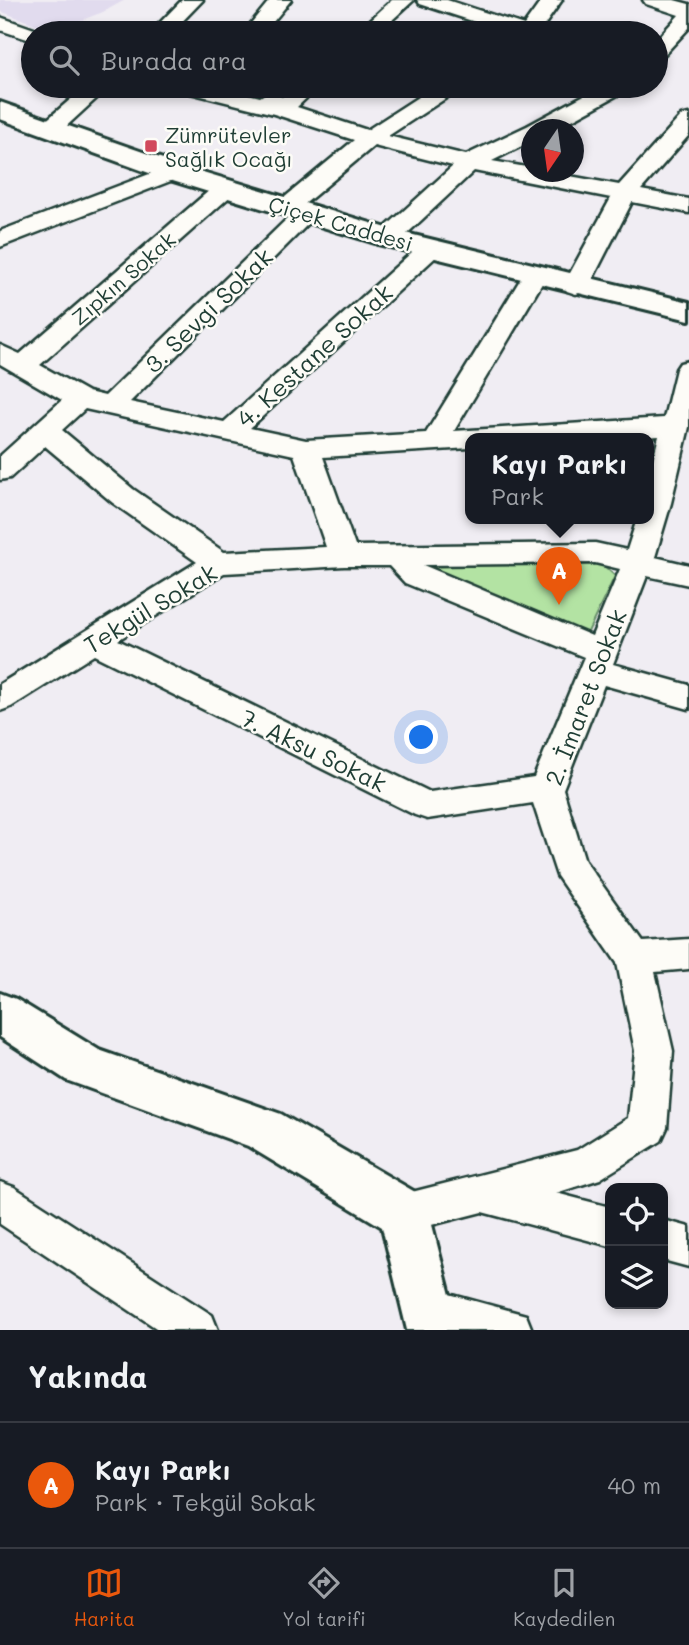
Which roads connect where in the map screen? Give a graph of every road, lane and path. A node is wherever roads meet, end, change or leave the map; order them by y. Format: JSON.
{"nodes":[{"id":1,"x":193,"y":0,"type":"edge"},
{"id":2,"x":281,"y":0,"type":"edge"},
{"id":3,"x":404,"y":0,"type":"edge"},
{"id":4,"x":427,"y":0,"type":"edge"},
{"id":5,"x":552,"y":0,"type":"edge"},
{"id":6,"x":653,"y":0,"type":"edge"},
{"id":7,"x":689,"y":13,"type":"edge"},
{"id":8,"x":172,"y":21,"type":"edge"},
{"id":9,"x":263,"y":21,"type":"edge"},
{"id":10,"x":380,"y":21,"type":"edge"},
{"id":11,"x":492,"y":21,"type":"edge"},
{"id":12,"x":537,"y":21,"type":"edge"},
{"id":13,"x":0,"y":23,"type":"edge"},
{"id":14,"x":21,"y":31,"type":"edge"},
{"id":15,"x":668,"y":38,"type":"edge"},
{"id":16,"x":85,"y":98,"type":"edge"},
{"id":17,"x":238,"y":98,"type":"edge"},
{"id":18,"x":270,"y":98,"type":"edge"},
{"id":19,"x":294,"y":98,"type":"edge"},
{"id":20,"x":431,"y":98,"type":"edge"},
{"id":21,"x":595,"y":98,"type":"edge"},
{"id":22,"x":282,"y":109,"type":"junction"},
{"id":23,"x":0,"y":110,"type":"edge"},
{"id":24,"x":556,"y":119,"type":"edge"},
{"id":25,"x":689,"y":121,"type":"edge"},
{"id":26,"x":51,"y":128,"type":"junction"},
{"id":27,"x":521,"y":137,"type":"edge"},
{"id":28,"x":370,"y":138,"type":"junction"},
{"id":29,"x":469,"y":163,"type":"junction"},
{"id":30,"x":173,"y":172,"type":"junction"},
{"id":31,"x":226,"y":188,"type":"junction"},
{"id":32,"x":625,"y":193,"type":"junction"},
{"id":33,"x":689,"y":206,"type":"edge"},
{"id":34,"x":297,"y":210,"type":"junction"},
{"id":35,"x":388,"y":238,"type":"junction"},
{"id":36,"x":0,"y":240,"type":"edge"},
{"id":37,"x":430,"y":249,"type":"junction"},
{"id":38,"x":536,"y":275,"type":"junction"},
{"id":39,"x":576,"y":286,"type":"junction"},
{"id":40,"x":689,"y":311,"type":"edge"},
{"id":41,"x":10,"y":360,"type":"edge"},
{"id":42,"x":689,"y":369,"type":"edge"},
{"id":43,"x":80,"y":400,"type":"junction"},
{"id":44,"x":109,"y":407,"type":"junction"},
{"id":45,"x":676,"y":426,"type":"junction"},
{"id":46,"x":45,"y":431,"type":"junction"},
{"id":47,"x":229,"y":432,"type":"junction"},
{"id":48,"x":556,"y":433,"type":"edge"},
{"id":49,"x":465,"y":438,"type":"edge"},
{"id":50,"x":435,"y":440,"type":"junction"},
{"id":51,"x":306,"y":449,"type":"junction"},
{"id":52,"x":0,"y":471,"type":"edge"},
{"id":53,"x":654,"y":512,"type":"edge"},
{"id":54,"x":650,"y":524,"type":"edge"},
{"id":55,"x":397,"y":555,"type":"junction"},
{"id":56,"x":344,"y":556,"type":"junction"},
{"id":57,"x":638,"y":562,"type":"junction"},
{"id":58,"x":218,"y":563,"type":"junction"},
{"id":59,"x":689,"y":575,"type":"edge"},
{"id":60,"x":94,"y":642,"type":"junction"},
{"id":61,"x":598,"y":661,"type":"junction"},
{"id":62,"x":6,"y":688,"type":"edge"},
{"id":63,"x":689,"y":697,"type":"edge"},
{"id":64,"x":546,"y":788,"type":"junction"},
{"id":65,"x":689,"y":954,"type":"edge"},
{"id":66,"x":634,"y":958,"type":"junction"},
{"id":67,"x":0,"y":1013,"type":"edge"},
{"id":68,"x":481,"y":1193,"type":"junction"},
{"id":69,"x":0,"y":1201,"type":"edge"},
{"id":70,"x":404,"y":1213,"type":"junction"},
{"id":71,"x":605,"y":1225,"type":"edge"},
{"id":72,"x":668,"y":1241,"type":"edge"},
{"id":73,"x":689,"y":1247,"type":"edge"},
{"id":74,"x":430,"y":1319,"type":"edge"},
{"id":75,"x":197,"y":1330,"type":"edge"},
{"id":76,"x":511,"y":1330,"type":"edge"}],
"edges":[{"from":1,"to":8,"type":"street"},
{"from":2,"to":9,"type":"street"},
{"from":3,"to":10,"type":"street"},
{"from":4,"to":11,"type":"street"},
{"from":5,"to":12,"type":"street"},
{"from":6,"to":7,"type":"street"},
{"from":7,"to":15,"type":"street"},
{"from":13,"to":14,"type":"street"},
{"from":16,"to":26,"type":"street"},
{"from":17,"to":22,"type":"street"},
{"from":18,"to":22,"type":"street"},
{"from":19,"to":22,"type":"street"},
{"from":20,"to":28,"type":"street","name":"3. Sevgi Sokak"},
{"from":21,"to":24,"type":"street"},
{"from":22,"to":28,"type":"street"},
{"from":23,"to":26,"type":"main road","name":"Çiçek Caddesi"},
{"from":25,"to":32,"type":"street"},
{"from":26,"to":30,"type":"main road","name":"Çiçek Caddesi"},
{"from":27,"to":29,"type":"street"},
{"from":28,"to":29,"type":"street"},
{"from":28,"to":34,"type":"street","name":"3. Sevgi Sokak"},
{"from":29,"to":32,"type":"street"},
{"from":29,"to":35,"type":"street"},
{"from":30,"to":31,"type":"main road","name":"Çiçek Caddesi"},
{"from":30,"to":36,"type":"street"},
{"from":31,"to":34,"type":"main road","name":"Çiçek Caddesi"},
{"from":31,"to":41,"type":"street","name":"Zıpkın Sokak"},
{"from":32,"to":33,"type":"street"},
{"from":32,"to":39,"type":"street"},
{"from":34,"to":35,"type":"main road","name":"Çiçek Caddesi"},
{"from":34,"to":44,"type":"street","name":"3. Sevgi Sokak"},
{"from":35,"to":37,"type":"main road","name":"Çiçek Caddesi"},
{"from":37,"to":38,"type":"main road","name":"Çiçek Caddesi"},
{"from":37,"to":47,"type":"street","name":"4. Kestane Sokak"},
{"from":38,"to":39,"type":"main road","name":"Çiçek Caddesi"},
{"from":38,"to":50,"type":"street"},
{"from":39,"to":40,"type":"main road","name":"Çiçek Caddesi"},
{"from":41,"to":43,"type":"street","name":"Zıpkın Sokak"},
{"from":42,"to":45,"type":"street","name":"2. İmaret Sokak"},
{"from":43,"to":44,"type":"street","name":"Zıpkın Sokak"},
{"from":43,"to":46,"type":"street"},
{"from":44,"to":47,"type":"street","name":"Zıpkın Sokak"},
{"from":45,"to":48,"type":"street","name":"Zıpkın Sokak"},
{"from":45,"to":53,"type":"street","name":"2. İmaret Sokak"},
{"from":46,"to":52,"type":"street"},
{"from":46,"to":58,"type":"street"},
{"from":47,"to":51,"type":"street","name":"Zıpkın Sokak"},
{"from":49,"to":50,"type":"street","name":"Zıpkın Sokak"},
{"from":50,"to":51,"type":"street","name":"Zıpkın Sokak"},
{"from":51,"to":56,"type":"street"},
{"from":54,"to":57,"type":"street","name":"2. İmaret Sokak"},
{"from":55,"to":56,"type":"street","name":"Tekgül Sokak"},
{"from":55,"to":57,"type":"street","name":"Tekgül Sokak"},
{"from":55,"to":61,"type":"street"},
{"from":56,"to":58,"type":"street","name":"Tekgül Sokak"},
{"from":57,"to":59,"type":"street","name":"Tekgül Sokak"},
{"from":57,"to":61,"type":"street","name":"2. İmaret Sokak"},
{"from":58,"to":60,"type":"street","name":"Tekgül Sokak"},
{"from":60,"to":62,"type":"street","name":"Tekgül Sokak"},
{"from":60,"to":64,"type":"street","name":"7. Aksu Sokak"},
{"from":61,"to":63,"type":"street"},
{"from":61,"to":64,"type":"street","name":"2. İmaret Sokak"},
{"from":64,"to":66,"type":"street","name":"2. İmaret Sokak"},
{"from":65,"to":66,"type":"street"},
{"from":66,"to":68,"type":"street","name":"2. İmaret Sokak"},
{"from":67,"to":70,"type":"main road"},
{"from":68,"to":70,"type":"street","name":"2. İmaret Sokak"},
{"from":68,"to":71,"type":"street"},
{"from":69,"to":75,"type":"street"},
{"from":70,"to":74,"type":"main road"},
{"from":72,"to":73,"type":"street"},
{"from":74,"to":76,"type":"street"}]}
